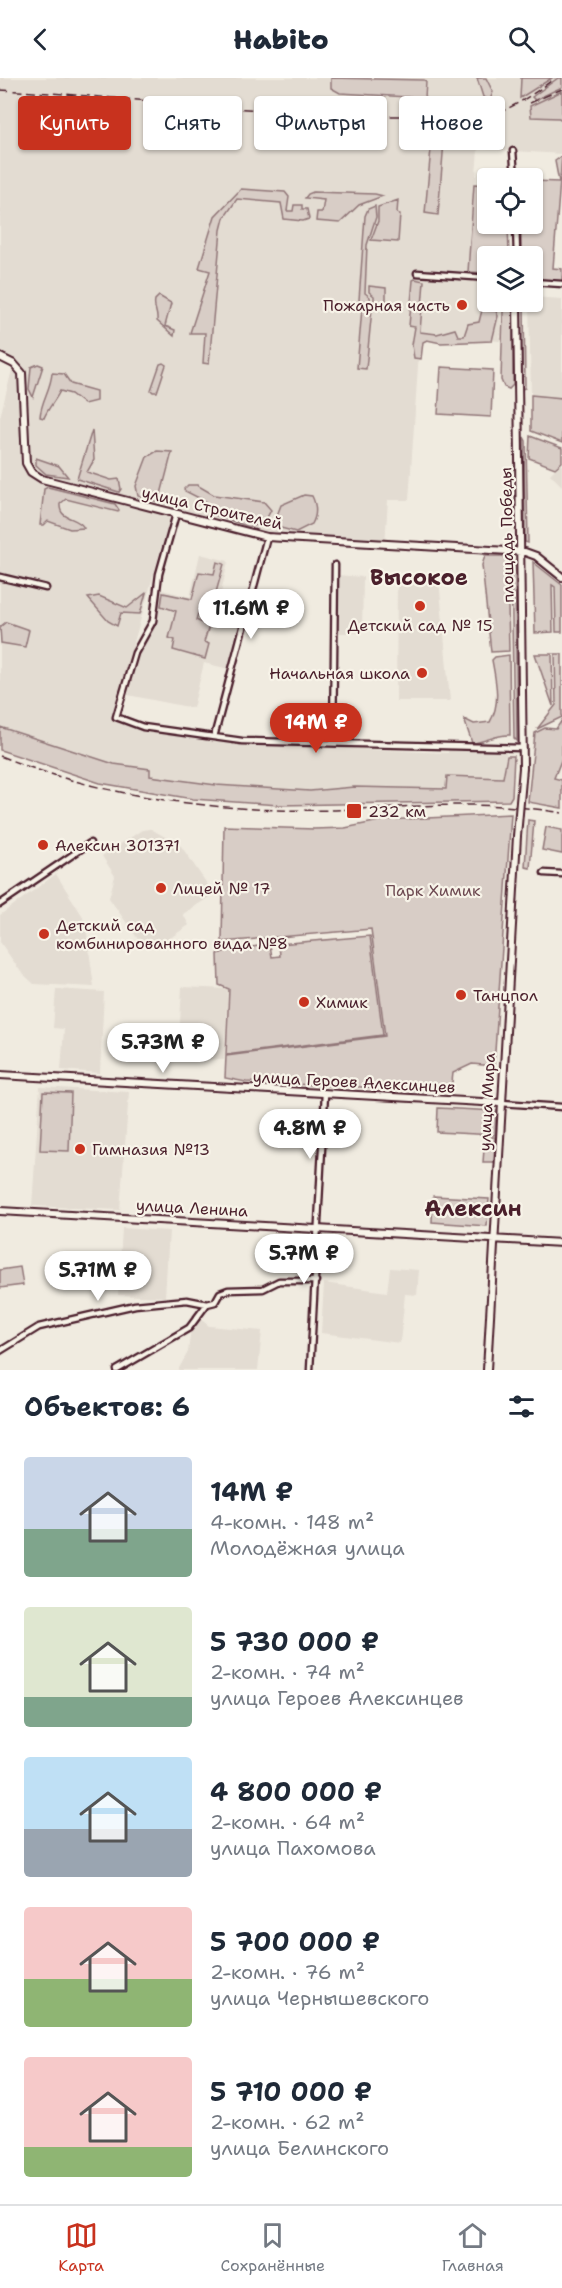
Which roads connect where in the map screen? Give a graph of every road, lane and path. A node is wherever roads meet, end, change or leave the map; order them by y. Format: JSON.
{"nodes":[{"id":1,"x":513,"y":152,"type":"dead end"},
{"id":2,"x":514,"y":168,"type":"edge"},
{"id":3,"x":417,"y":273,"type":"dead end"},
{"id":4,"x":477,"y":277,"type":"edge"},
{"id":5,"x":543,"y":283,"type":"edge"},
{"id":6,"x":562,"y":284,"type":"edge"},
{"id":7,"x":518,"y":312,"type":"edge"},
{"id":8,"x":0,"y":357,"type":"edge"},
{"id":9,"x":176,"y":514,"type":"junction"},
{"id":10,"x":267,"y":537,"type":"junction"},
{"id":11,"x":520,"y":551,"type":"junction"},
{"id":12,"x":335,"y":565,"type":"dead end"},
{"id":13,"x":0,"y":577,"type":"edge"},
{"id":14,"x":562,"y":577,"type":"edge"},
{"id":15,"x":46,"y":588,"type":"dead end"},
{"id":16,"x":214,"y":737,"type":"junction"},
{"id":17,"x":333,"y":743,"type":"junction"},
{"id":18,"x":523,"y":748,"type":"junction"},
{"id":19,"x":523,"y":768,"type":"joint"},
{"id":20,"x":90,"y":843,"type":"dead end"},
{"id":21,"x":544,"y":873,"type":"dead end"},
{"id":22,"x":562,"y":874,"type":"edge"},
{"id":23,"x":0,"y":904,"type":"edge"},
{"id":24,"x":0,"y":1075,"type":"edge"},
{"id":25,"x":326,"y":1093,"type":"junction"},
{"id":26,"x":500,"y":1103,"type":"junction"},
{"id":27,"x":562,"y":1107,"type":"edge"},
{"id":28,"x":0,"y":1211,"type":"edge"},
{"id":29,"x":318,"y":1228,"type":"junction"},
{"id":30,"x":495,"y":1239,"type":"junction"},
{"id":31,"x":562,"y":1243,"type":"edge"},
{"id":32,"x":316,"y":1281,"type":"junction"},
{"id":33,"x":207,"y":1304,"type":"junction"},
{"id":34,"x":0,"y":1351,"type":"edge"},
{"id":35,"x":117,"y":1370,"type":"edge"},
{"id":36,"x":310,"y":1370,"type":"edge"},
{"id":37,"x":487,"y":1370,"type":"edge"}],
"edges":[{"from":1,"to":2,"type":"street"},
{"from":3,"to":4,"type":"street"},
{"from":5,"to":6,"type":"street"},
{"from":7,"to":11,"type":"street","name":"площадь Победы"},
{"from":8,"to":9,"type":"street","name":"улица Строителей"},
{"from":9,"to":10,"type":"street","name":"улица Строителей"},
{"from":9,"to":16,"type":"street"},
{"from":10,"to":11,"type":"street","name":"улица Строителей"},
{"from":10,"to":16,"type":"street"},
{"from":11,"to":14,"type":"street"},
{"from":11,"to":18,"type":"street","name":"площадь Победы"},
{"from":12,"to":17,"type":"street"},
{"from":13,"to":15,"type":"street"},
{"from":16,"to":17,"type":"street"},
{"from":17,"to":18,"type":"street"},
{"from":18,"to":19,"type":"street","name":"площадь Победы"},
{"from":19,"to":26,"type":"street","name":"улица Мира","bridge":true},
{"from":20,"to":23,"type":"street"},
{"from":21,"to":22,"type":"street"},
{"from":24,"to":25,"type":"street","name":"улица Героев Алексинцев"},
{"from":25,"to":26,"type":"street","name":"улица Героев Алексинцев"},
{"from":25,"to":29,"type":"street"},
{"from":26,"to":27,"type":"street","name":"улица Героев Алексинцев"},
{"from":26,"to":30,"type":"street","name":"улица Мира"},
{"from":28,"to":29,"type":"street","name":"улица Ленина"},
{"from":29,"to":30,"type":"street","name":"улица Ленина"},
{"from":29,"to":32,"type":"street"},
{"from":30,"to":31,"type":"street","name":"улица Ленина"},
{"from":30,"to":37,"type":"street","name":"улица Мира"},
{"from":32,"to":33,"type":"street"},
{"from":32,"to":36,"type":"street"},
{"from":33,"to":34,"type":"street"},
{"from":33,"to":35,"type":"street"}]}
